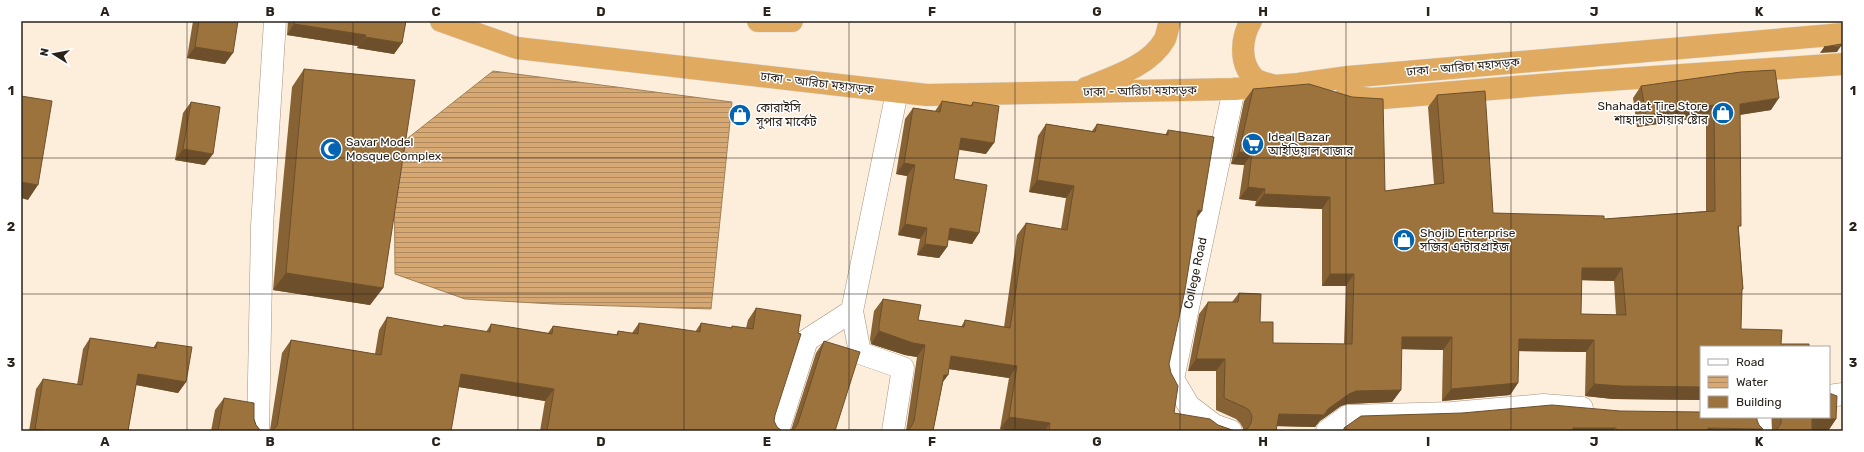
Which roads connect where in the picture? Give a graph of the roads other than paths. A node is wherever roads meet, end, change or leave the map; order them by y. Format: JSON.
{"nodes":[{"id":1,"x":275,"y":21,"type":"edge"},
{"id":2,"x":441,"y":21,"type":"edge"},
{"id":3,"x":758,"y":21,"type":"edge"},
{"id":4,"x":792,"y":21,"type":"edge"},
{"id":5,"x":1170,"y":21,"type":"edge"},
{"id":6,"x":1251,"y":21,"type":"edge"},
{"id":7,"x":1843,"y":34,"type":"edge"},
{"id":8,"x":1843,"y":64,"type":"edge"},
{"id":9,"x":1298,"y":84,"type":"junction"},
{"id":10,"x":1275,"y":86,"type":"junction"},
{"id":11,"x":1234,"y":89,"type":"junction"},
{"id":12,"x":897,"y":92,"type":"junction"},
{"id":13,"x":1076,"y":92,"type":"junction"},
{"id":14,"x":852,"y":311,"type":"junction"},
{"id":15,"x":1843,"y":394,"type":"edge"},
{"id":16,"x":1830,"y":396,"type":"edge"},
{"id":17,"x":1605,"y":411,"type":"edge"},
{"id":18,"x":1760,"y":418,"type":"edge"},
{"id":19,"x":258,"y":431,"type":"edge"},
{"id":20,"x":778,"y":431,"type":"edge"},
{"id":21,"x":893,"y":431,"type":"edge"},
{"id":22,"x":1231,"y":431,"type":"edge"},
{"id":23,"x":1327,"y":431,"type":"edge"},
{"id":24,"x":1761,"y":431,"type":"edge"}],
"edges":[{"from":1,"to":19,"type":"street"},
{"from":2,"to":12,"type":"highway","name":"ঢাকা - আরিচা মহাসড়ক"},
{"from":3,"to":4,"type":"highway"},
{"from":5,"to":13,"type":"highway"},
{"from":6,"to":10,"type":"highway"},
{"from":7,"to":9,"type":"highway","name":"ঢাকা - আরিচা মহাসড়ক"},
{"from":8,"to":9,"type":"highway"},
{"from":9,"to":10,"type":"highway","name":"ঢাকা - আরিচা মহাসড়ক"},
{"from":10,"to":11,"type":"highway","name":"ঢাকা - আরিচা মহাসড়ক"},
{"from":11,"to":13,"type":"highway","name":"ঢাকা - আরিচা মহাসড়ক"},
{"from":11,"to":22,"type":"street","name":"College Road"},
{"from":12,"to":13,"type":"highway","name":"ঢাকা - আরিচা মহাসড়ক"},
{"from":12,"to":14,"type":"street"},
{"from":14,"to":20,"type":"street"},
{"from":14,"to":21,"type":"street"},
{"from":15,"to":16,"type":"street"},
{"from":17,"to":23,"type":"street"},
{"from":18,"to":24,"type":"street"}]}
